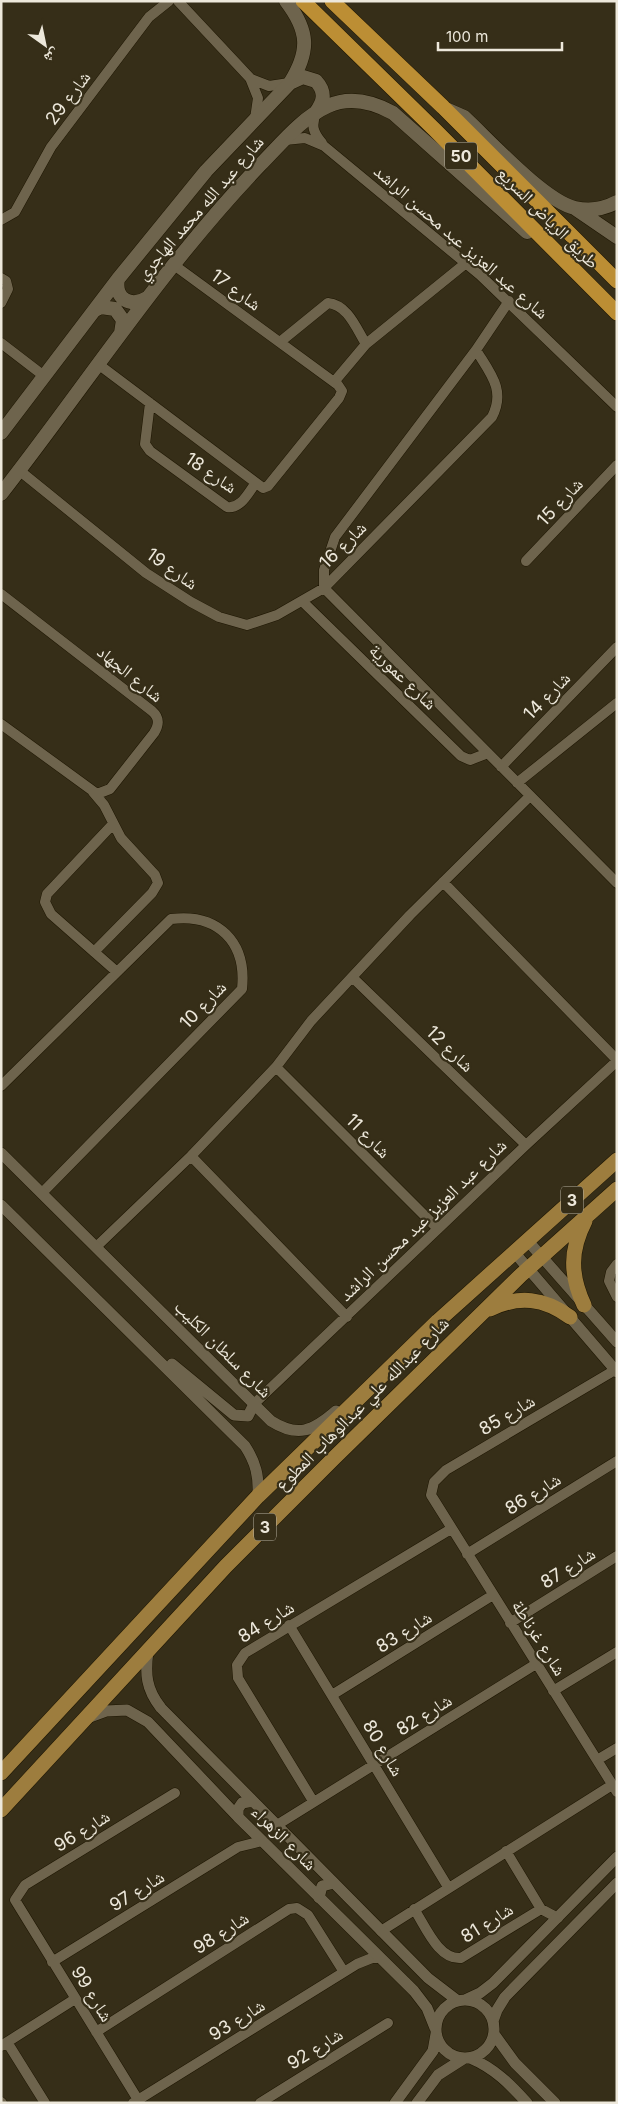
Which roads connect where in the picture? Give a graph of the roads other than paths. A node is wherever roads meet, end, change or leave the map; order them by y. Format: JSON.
{"nodes":[{"id":1,"x":169,"y":1,"type":"edge"},
{"id":2,"x":178,"y":1,"type":"edge"},
{"id":3,"x":286,"y":1,"type":"edge"},
{"id":4,"x":303,"y":1,"type":"edge"},
{"id":5,"x":332,"y":1,"type":"edge"},
{"id":6,"x":250,"y":78,"type":"junction"},
{"id":7,"x":290,"y":83,"type":"junction"},
{"id":8,"x":443,"y":107,"type":"junction"},
{"id":9,"x":316,"y":113,"type":"junction"},
{"id":10,"x":255,"y":119,"type":"junction"},
{"id":11,"x":284,"y":141,"type":"junction"},
{"id":12,"x":324,"y":146,"type":"junction"},
{"id":13,"x":617,"y":202,"type":"edge"},
{"id":14,"x":574,"y":207,"type":"junction"},
{"id":15,"x":1,"y":220,"type":"edge"},
{"id":16,"x":617,"y":237,"type":"edge"},
{"id":17,"x":466,"y":263,"type":"junction"},
{"id":18,"x":174,"y":265,"type":"junction"},
{"id":19,"x":1,"y":278,"type":"edge"},
{"id":20,"x":118,"y":279,"type":"junction"},
{"id":21,"x":617,"y":282,"type":"edge"},
{"id":22,"x":592,"y":290,"type":"junction"},
{"id":23,"x":147,"y":298,"type":"junction"},
{"id":24,"x":509,"y":301,"type":"junction"},
{"id":25,"x":1,"y":303,"type":"edge"},
{"id":26,"x":95,"y":310,"type":"junction"},
{"id":27,"x":617,"y":313,"type":"edge"},
{"id":28,"x":120,"y":333,"type":"junction"},
{"id":29,"x":1,"y":342,"type":"edge"},
{"id":30,"x":280,"y":342,"type":"junction"},
{"id":31,"x":366,"y":344,"type":"junction"},
{"id":32,"x":476,"y":350,"type":"junction"},
{"id":33,"x":98,"y":364,"type":"junction"},
{"id":34,"x":44,"y":376,"type":"junction"},
{"id":35,"x":334,"y":382,"type":"junction"},
{"id":36,"x":150,"y":403,"type":"junction"},
{"id":37,"x":617,"y":408,"type":"edge"},
{"id":38,"x":1,"y":433,"type":"edge"},
{"id":39,"x":617,"y":464,"type":"edge"},
{"id":40,"x":20,"y":471,"type":"junction"},
{"id":41,"x":255,"y":484,"type":"junction"},
{"id":42,"x":1,"y":494,"type":"edge"},
{"id":43,"x":526,"y":561,"type":"dead end"},
{"id":44,"x":324,"y":588,"type":"junction"},
{"id":45,"x":1,"y":594,"type":"edge"},
{"id":46,"x":302,"y":601,"type":"junction"},
{"id":47,"x":617,"y":647,"type":"edge"},
{"id":48,"x":617,"y":703,"type":"edge"},
{"id":49,"x":1,"y":724,"type":"edge"},
{"id":50,"x":488,"y":753,"type":"junction"},
{"id":51,"x":502,"y":767,"type":"junction"},
{"id":52,"x":517,"y":783,"type":"junction"},
{"id":53,"x":93,"y":792,"type":"junction"},
{"id":54,"x":530,"y":796,"type":"junction"},
{"id":55,"x":113,"y":824,"type":"junction"},
{"id":56,"x":443,"y":882,"type":"junction"},
{"id":57,"x":617,"y":884,"type":"edge"},
{"id":58,"x":94,"y":952,"type":"junction"},
{"id":59,"x":117,"y":972,"type":"junction"},
{"id":60,"x":352,"y":977,"type":"junction"},
{"id":61,"x":617,"y":1061,"type":"edge"},
{"id":62,"x":276,"y":1067,"type":"junction"},
{"id":63,"x":1,"y":1086,"type":"edge"},
{"id":64,"x":526,"y":1145,"type":"junction"},
{"id":65,"x":1,"y":1153,"type":"edge"},
{"id":66,"x":191,"y":1156,"type":"junction"},
{"id":67,"x":617,"y":1160,"type":"edge"},
{"id":68,"x":617,"y":1189,"type":"edge"},
{"id":69,"x":42,"y":1193,"type":"junction"},
{"id":70,"x":1,"y":1205,"type":"edge"},
{"id":71,"x":596,"y":1207,"type":"junction"},
{"id":72,"x":438,"y":1229,"type":"junction"},
{"id":73,"x":527,"y":1240,"type":"junction"},
{"id":74,"x":96,"y":1247,"type":"junction"},
{"id":75,"x":514,"y":1252,"type":"junction"},
{"id":76,"x":541,"y":1256,"type":"junction"},
{"id":77,"x":617,"y":1264,"type":"edge"},
{"id":78,"x":528,"y":1268,"type":"junction"},
{"id":79,"x":617,"y":1297,"type":"edge"},
{"id":80,"x":584,"y":1305,"type":"junction"},
{"id":81,"x":347,"y":1317,"type":"junction"},
{"id":82,"x":570,"y":1317,"type":"junction"},
{"id":83,"x":476,"y":1318,"type":"junction"},
{"id":84,"x":438,"y":1321,"type":"junction"},
{"id":85,"x":133,"y":1334,"type":"junction"},
{"id":86,"x":617,"y":1342,"type":"edge"},
{"id":87,"x":616,"y":1371,"type":"edge"},
{"id":88,"x":254,"y":1404,"type":"junction"},
{"id":89,"x":617,"y":1461,"type":"edge"},
{"id":90,"x":258,"y":1496,"type":"junction"},
{"id":91,"x":433,"y":1500,"type":"joint"},
{"id":92,"x":451,"y":1529,"type":"junction"},
{"id":93,"x":467,"y":1554,"type":"junction"},
{"id":94,"x":617,"y":1556,"type":"edge"},
{"id":95,"x":493,"y":1595,"type":"junction"},
{"id":96,"x":510,"y":1623,"type":"junction"},
{"id":97,"x":289,"y":1626,"type":"junction"},
{"id":98,"x":148,"y":1650,"type":"junction"},
{"id":99,"x":617,"y":1652,"type":"edge"},
{"id":100,"x":536,"y":1664,"type":"junction"},
{"id":101,"x":553,"y":1691,"type":"junction"},
{"id":102,"x":332,"y":1695,"type":"junction"},
{"id":103,"x":168,"y":1716,"type":"junction"},
{"id":104,"x":87,"y":1718,"type":"junction"},
{"id":105,"x":156,"y":1730,"type":"junction"},
{"id":106,"x":617,"y":1748,"type":"edge"},
{"id":107,"x":597,"y":1760,"type":"junction"},
{"id":108,"x":374,"y":1765,"type":"junction"},
{"id":109,"x":1,"y":1772,"type":"edge"},
{"id":110,"x":615,"y":1789,"type":"edge"},
{"id":111,"x":175,"y":1793,"type":"dead end"},
{"id":112,"x":253,"y":1801,"type":"junction"},
{"id":113,"x":313,"y":1801,"type":"junction"},
{"id":114,"x":1,"y":1810,"type":"edge"},
{"id":115,"x":238,"y":1817,"type":"junction"},
{"id":116,"x":277,"y":1825,"type":"junction"},
{"id":117,"x":247,"y":1826,"type":"junction"},
{"id":118,"x":262,"y":1841,"type":"junction"},
{"id":119,"x":238,"y":1847,"type":"junction"},
{"id":120,"x":506,"y":1851,"type":"junction"},
{"id":121,"x":617,"y":1857,"type":"edge"},
{"id":122,"x":314,"y":1862,"type":"junction"},
{"id":123,"x":299,"y":1878,"type":"junction"},
{"id":124,"x":334,"y":1883,"type":"junction"},
{"id":125,"x":617,"y":1883,"type":"edge"},
{"id":126,"x":448,"y":1887,"type":"junction"},
{"id":127,"x":319,"y":1898,"type":"junction"},
{"id":128,"x":16,"y":1903,"type":"joint"},
{"id":129,"x":414,"y":1908,"type":"junction"},
{"id":130,"x":541,"y":1908,"type":"junction"},
{"id":131,"x":558,"y":1918,"type":"junction"},
{"id":132,"x":380,"y":1931,"type":"junction"},
{"id":133,"x":366,"y":1944,"type":"junction"},
{"id":134,"x":380,"y":1958,"type":"junction"},
{"id":135,"x":52,"y":1962,"type":"junction"},
{"id":136,"x":357,"y":1964,"type":"junction"},
{"id":137,"x":344,"y":1972,"type":"junction"},
{"id":138,"x":502,"y":1974,"type":"junction"},
{"id":139,"x":517,"y":1986,"type":"junction"},
{"id":140,"x":75,"y":1999,"type":"junction"},
{"id":141,"x":462,"y":2000,"type":"junction"},
{"id":142,"x":493,"y":2021,"type":"junction"},
{"id":143,"x":388,"y":2023,"type":"dead end"},
{"id":144,"x":436,"y":2031,"type":"junction"},
{"id":145,"x":96,"y":2032,"type":"junction"},
{"id":146,"x":494,"y":2034,"type":"junction"},
{"id":147,"x":4,"y":2044,"type":"edge"},
{"id":148,"x":466,"y":2058,"type":"junction"},
{"id":149,"x":515,"y":2063,"type":"junction"},
{"id":150,"x":424,"y":2066,"type":"junction"},
{"id":151,"x":438,"y":2076,"type":"junction"},
{"id":152,"x":503,"y":2078,"type":"junction"},
{"id":153,"x":137,"y":2102,"type":"edge"},
{"id":154,"x":45,"y":2103,"type":"edge"},
{"id":155,"x":260,"y":2103,"type":"edge"},
{"id":156,"x":395,"y":2103,"type":"edge"},
{"id":157,"x":416,"y":2103,"type":"edge"},
{"id":158,"x":527,"y":2103,"type":"edge"},
{"id":159,"x":555,"y":2103,"type":"edge"}],
"edges":[{"from":1,"to":15,"type":"street","name":"شارع 29"},
{"from":2,"to":6,"type":"street"},
{"from":3,"to":7,"type":"main road","name":"شارع عبد الله محمد الهاجري"},
{"from":4,"to":22,"type":"highway","name":"طريق الرياض السريع","number":"50"},
{"from":5,"to":8,"type":"highway","name":"طريق الرياض السريع","number":"50"},
{"from":6,"to":7,"type":"street"},
{"from":6,"to":10,"type":"street"},
{"from":7,"to":9,"type":"main road"},
{"from":7,"to":10,"type":"main road","name":"شارع عبد الله محمد الهاجري"},
{"from":8,"to":14,"type":"main road"},
{"from":8,"to":21,"type":"highway","name":"طريق الرياض السريع","number":"50"},
{"from":9,"to":11,"type":"main road","name":"شارع عبد الله محمد الهاجري"},
{"from":9,"to":12,"type":"street","name":"شارع عبد العزيز عبد محسن الراشد"},
{"from":9,"to":22,"type":"main road","name":"شارع عبد الله محمد الهاجري"},
{"from":10,"to":20,"type":"main road","name":"شارع عبد الله محمد الهاجري"},
{"from":11,"to":12,"type":"street","name":"شارع عبد العزيز عبد محسن الراشد"},
{"from":11,"to":18,"type":"main road","name":"شارع عبد الله محمد الهاجري"},
{"from":12,"to":17,"type":"street","name":"شارع عبد العزيز عبد محسن الراشد"},
{"from":13,"to":14,"type":"main road"},
{"from":14,"to":16,"type":"main road"},
{"from":17,"to":24,"type":"street","name":"شارع عبد العزيز عبد محسن الراشد"},
{"from":17,"to":31,"type":"street"},
{"from":18,"to":23,"type":"main road","name":"شارع عبد الله محمد الهاجري"},
{"from":18,"to":30,"type":"street","name":"شارع 17"},
{"from":19,"to":25,"type":"street"},
{"from":20,"to":23,"type":"main road"},
{"from":20,"to":26,"type":"main road","name":"شارع عبد الله محمد الهاجري"},
{"from":22,"to":27,"type":"highway","name":"طريق الرياض السريع","number":"50"},
{"from":23,"to":28,"type":"main road","name":"شارع عبد الله محمد الهاجري"},
{"from":24,"to":32,"type":"street","name":"شارع 16"},
{"from":24,"to":37,"type":"street","name":"شارع عبد العزيز عبد محسن الراشد"},
{"from":26,"to":28,"type":"main road"},
{"from":26,"to":34,"type":"main road","name":"شارع عبد الله محمد الهاجري"},
{"from":28,"to":33,"type":"main road","name":"شارع عبد الله محمد الهاجري"},
{"from":29,"to":34,"type":"street"},
{"from":30,"to":31,"type":"street"},
{"from":30,"to":35,"type":"street","name":"شارع 17"},
{"from":31,"to":35,"type":"street"},
{"from":32,"to":44,"type":"street","name":"شارع 16"},
{"from":32,"to":44,"type":"street","name":"شارع 16"},
{"from":33,"to":36,"type":"street","name":"شارع 18"},
{"from":33,"to":40,"type":"main road","name":"شارع عبد الله محمد الهاجري"},
{"from":34,"to":38,"type":"main road","name":"شارع عبد الله محمد الهاجري"},
{"from":35,"to":41,"type":"street"},
{"from":36,"to":41,"type":"street","name":"شارع 18"},
{"from":36,"to":41,"type":"street","name":"شارع 18"},
{"from":39,"to":43,"type":"street","name":"شارع 15"},
{"from":40,"to":42,"type":"main road","name":"شارع عبد الله محمد الهاجري"},
{"from":40,"to":46,"type":"street","name":"شارع 19"},
{"from":44,"to":46,"type":"street","name":"شارع 19"},
{"from":44,"to":50,"type":"street","name":"شارع عمورية"},
{"from":45,"to":53,"type":"street","name":"شارع الجهاد"},
{"from":46,"to":50,"type":"street","name":"شارع عمورية"},
{"from":47,"to":51,"type":"street","name":"شارع 14"},
{"from":48,"to":52,"type":"street"},
{"from":49,"to":53,"type":"street"},
{"from":50,"to":51,"type":"street","name":"شارع عمورية"},
{"from":51,"to":52,"type":"street","name":"شارع عمورية"},
{"from":52,"to":54,"type":"street","name":"شارع عمورية"},
{"from":53,"to":55,"type":"street"},
{"from":54,"to":56,"type":"street"},
{"from":54,"to":57,"type":"street","name":"شارع عمورية"},
{"from":55,"to":58,"type":"street"},
{"from":55,"to":58,"type":"street"},
{"from":56,"to":60,"type":"street"},
{"from":56,"to":61,"type":"street"},
{"from":58,"to":59,"type":"street"},
{"from":59,"to":63,"type":"street","name":"شارع 10"},
{"from":59,"to":69,"type":"street","name":"شارع 10"},
{"from":60,"to":62,"type":"street"},
{"from":60,"to":64,"type":"street","name":"شارع 12"},
{"from":61,"to":64,"type":"street","name":"شارع عبد العزيز عبد محسن الراشد"},
{"from":62,"to":66,"type":"street"},
{"from":62,"to":72,"type":"street","name":"شارع 11"},
{"from":64,"to":72,"type":"street","name":"شارع عبد العزيز عبد محسن الراشد"},
{"from":65,"to":69,"type":"street","name":"شارع سلطان الكليب"},
{"from":66,"to":74,"type":"street"},
{"from":66,"to":81,"type":"street"},
{"from":67,"to":73,"type":"main road","name":"شارع عبدالله علي عبدالوهاب المطوع","number":"3"},
{"from":68,"to":71,"type":"main road","name":"شارع عبدالله علي عبدالوهاب المطوع","number":"3"},
{"from":69,"to":74,"type":"street","name":"شارع سلطان الكليب"},
{"from":70,"to":85,"type":"street"},
{"from":71,"to":76,"type":"main road","name":"شارع عبدالله علي عبدالوهاب المطوع","number":"3"},
{"from":71,"to":80,"type":"main road"},
{"from":72,"to":81,"type":"street","name":"شارع عبد العزيز عبد محسن الراشد"},
{"from":73,"to":75,"type":"main road","name":"شارع عبدالله علي عبدالوهاب المطوع","number":"3"},
{"from":73,"to":76,"type":"street"},
{"from":74,"to":88,"type":"street","name":"شارع سلطان الكليب"},
{"from":75,"to":78,"type":"street"},
{"from":75,"to":84,"type":"main road","name":"شارع عبدالله علي عبدالوهاب المطوع","number":"3"},
{"from":76,"to":78,"type":"main road","name":"شارع عبدالله علي عبدالوهاب المطوع","number":"3"},
{"from":76,"to":80,"type":"street"},
{"from":77,"to":79,"type":"street"},
{"from":78,"to":82,"type":"street"},
{"from":78,"to":83,"type":"main road","name":"شارع عبدالله علي عبدالوهاب المطوع","number":"3"},
{"from":80,"to":86,"type":"street"},
{"from":81,"to":88,"type":"street","name":"شارع عبد العزيز عبد محسن الراشد"},
{"from":82,"to":83,"type":"main road"},
{"from":82,"to":87,"type":"street"},
{"from":83,"to":98,"type":"main road","name":"شارع عبدالله علي عبدالوهاب المطوع","number":"3"},
{"from":84,"to":88,"type":"street","name":"شارع سلطان الكليب"},
{"from":84,"to":90,"type":"main road","name":"شارع عبدالله علي عبدالوهاب المطوع","number":"3"},
{"from":85,"to":88,"type":"street"},
{"from":85,"to":90,"type":"street"},
{"from":87,"to":91,"type":"street","name":"شارع 85"},
{"from":89,"to":93,"type":"street","name":"شارع 86"},
{"from":90,"to":109,"type":"main road","name":"شارع عبدالله علي عبدالوهاب المطوع","number":"3"},
{"from":91,"to":92,"type":"street","name":"شارع غرناطة"},
{"from":92,"to":93,"type":"street","name":"شارع غرناطة"},
{"from":92,"to":97,"type":"street","name":"شارع 84"},
{"from":93,"to":95,"type":"street","name":"شارع غرناطة"},
{"from":94,"to":96,"type":"street","name":"شارع 87"},
{"from":95,"to":96,"type":"street","name":"شارع غرناطة"},
{"from":95,"to":102,"type":"street","name":"شارع 83"},
{"from":96,"to":100,"type":"street","name":"شارع غرناطة"},
{"from":97,"to":102,"type":"street","name":"شارع 80"},
{"from":97,"to":113,"type":"street","name":"شارع 84"},
{"from":98,"to":103,"type":"street","name":"شارع الزهراء"},
{"from":98,"to":104,"type":"main road","name":"شارع عبدالله علي عبدالوهاب المطوع","number":"3"},
{"from":99,"to":101,"type":"street"},
{"from":100,"to":101,"type":"street","name":"شارع غرناطة"},
{"from":100,"to":108,"type":"street","name":"شارع 82"},
{"from":101,"to":107,"type":"street","name":"شارع غرناطة"},
{"from":102,"to":108,"type":"street","name":"شارع 80"},
{"from":103,"to":105,"type":"street"},
{"from":103,"to":112,"type":"street","name":"شارع الزهراء"},
{"from":104,"to":105,"type":"street","name":"شارع الزهراء"},
{"from":104,"to":114,"type":"main road","name":"شارع عبدالله علي عبدالوهاب المطوع","number":"3"},
{"from":105,"to":115,"type":"street","name":"شارع الزهراء"},
{"from":106,"to":107,"type":"street"},
{"from":107,"to":110,"type":"street","name":"شارع غرناطة"},
{"from":108,"to":113,"type":"street","name":"شارع 82"},
{"from":108,"to":126,"type":"street","name":"شارع 80"},
{"from":110,"to":120,"type":"street"},
{"from":111,"to":128,"type":"street","name":"شارع 96"},
{"from":112,"to":115,"type":"street"},
{"from":112,"to":116,"type":"street","name":"شارع الزهراء"},
{"from":113,"to":116,"type":"street","name":"شارع 82"},
{"from":115,"to":117,"type":"street","name":"شارع الزهراء"},
{"from":116,"to":122,"type":"street","name":"شارع الزهراء"},
{"from":117,"to":118,"type":"street","name":"شارع الزهراء"},
{"from":117,"to":119,"type":"street"},
{"from":118,"to":119,"type":"street","name":"شارع 97"},
{"from":118,"to":123,"type":"street","name":"شارع الزهراء"},
{"from":119,"to":135,"type":"street","name":"شارع 97"},
{"from":120,"to":126,"type":"street"},
{"from":120,"to":130,"type":"street","name":"شارع 81"},
{"from":121,"to":131,"type":"street"},
{"from":122,"to":123,"type":"street"},
{"from":122,"to":124,"type":"street","name":"شارع الزهراء"},
{"from":123,"to":127,"type":"street","name":"شارع الزهراء"},
{"from":124,"to":127,"type":"street"},
{"from":124,"to":132,"type":"street","name":"شارع الزهراء"},
{"from":125,"to":139,"type":"street"},
{"from":126,"to":129,"type":"street"},
{"from":127,"to":133,"type":"street","name":"شارع الزهراء"},
{"from":128,"to":135,"type":"street","name":"شارع 99"},
{"from":129,"to":130,"type":"street","name":"شارع 81"},
{"from":129,"to":132,"type":"street"},
{"from":130,"to":131,"type":"street","name":"شارع 81"},
{"from":131,"to":138,"type":"street"},
{"from":132,"to":141,"type":"street","name":"شارع الزهراء"},
{"from":133,"to":134,"type":"street","name":"شارع الزهراء"},
{"from":133,"to":136,"type":"street"},
{"from":134,"to":136,"type":"street","name":"شارع 93"},
{"from":134,"to":144,"type":"street","name":"شارع الزهراء"},
{"from":135,"to":140,"type":"street","name":"شارع 99"},
{"from":136,"to":137,"type":"street","name":"شارع 93"},
{"from":137,"to":145,"type":"street","name":"شارع 98"},
{"from":137,"to":153,"type":"street","name":"شارع 93"},
{"from":138,"to":139,"type":"street"},
{"from":138,"to":141,"type":"street"},
{"from":139,"to":142,"type":"street"},
{"from":140,"to":145,"type":"street","name":"شارع 99"},
{"from":140,"to":147,"type":"street"},
{"from":141,"to":142,"type":"street"},
{"from":141,"to":144,"type":"street"},
{"from":142,"to":146,"type":"street"},
{"from":143,"to":155,"type":"street","name":"شارع 92"},
{"from":144,"to":148,"type":"street"},
{"from":144,"to":150,"type":"street"},
{"from":145,"to":153,"type":"street","name":"شارع 99"},
{"from":146,"to":148,"type":"street"},
{"from":146,"to":149,"type":"street"},
{"from":147,"to":154,"type":"street"},
{"from":148,"to":151,"type":"street"},
{"from":148,"to":152,"type":"street"},
{"from":149,"to":152,"type":"street"},
{"from":149,"to":159,"type":"street"},
{"from":150,"to":151,"type":"street"},
{"from":150,"to":156,"type":"street"},
{"from":151,"to":157,"type":"street"},
{"from":152,"to":158,"type":"street"}]}
